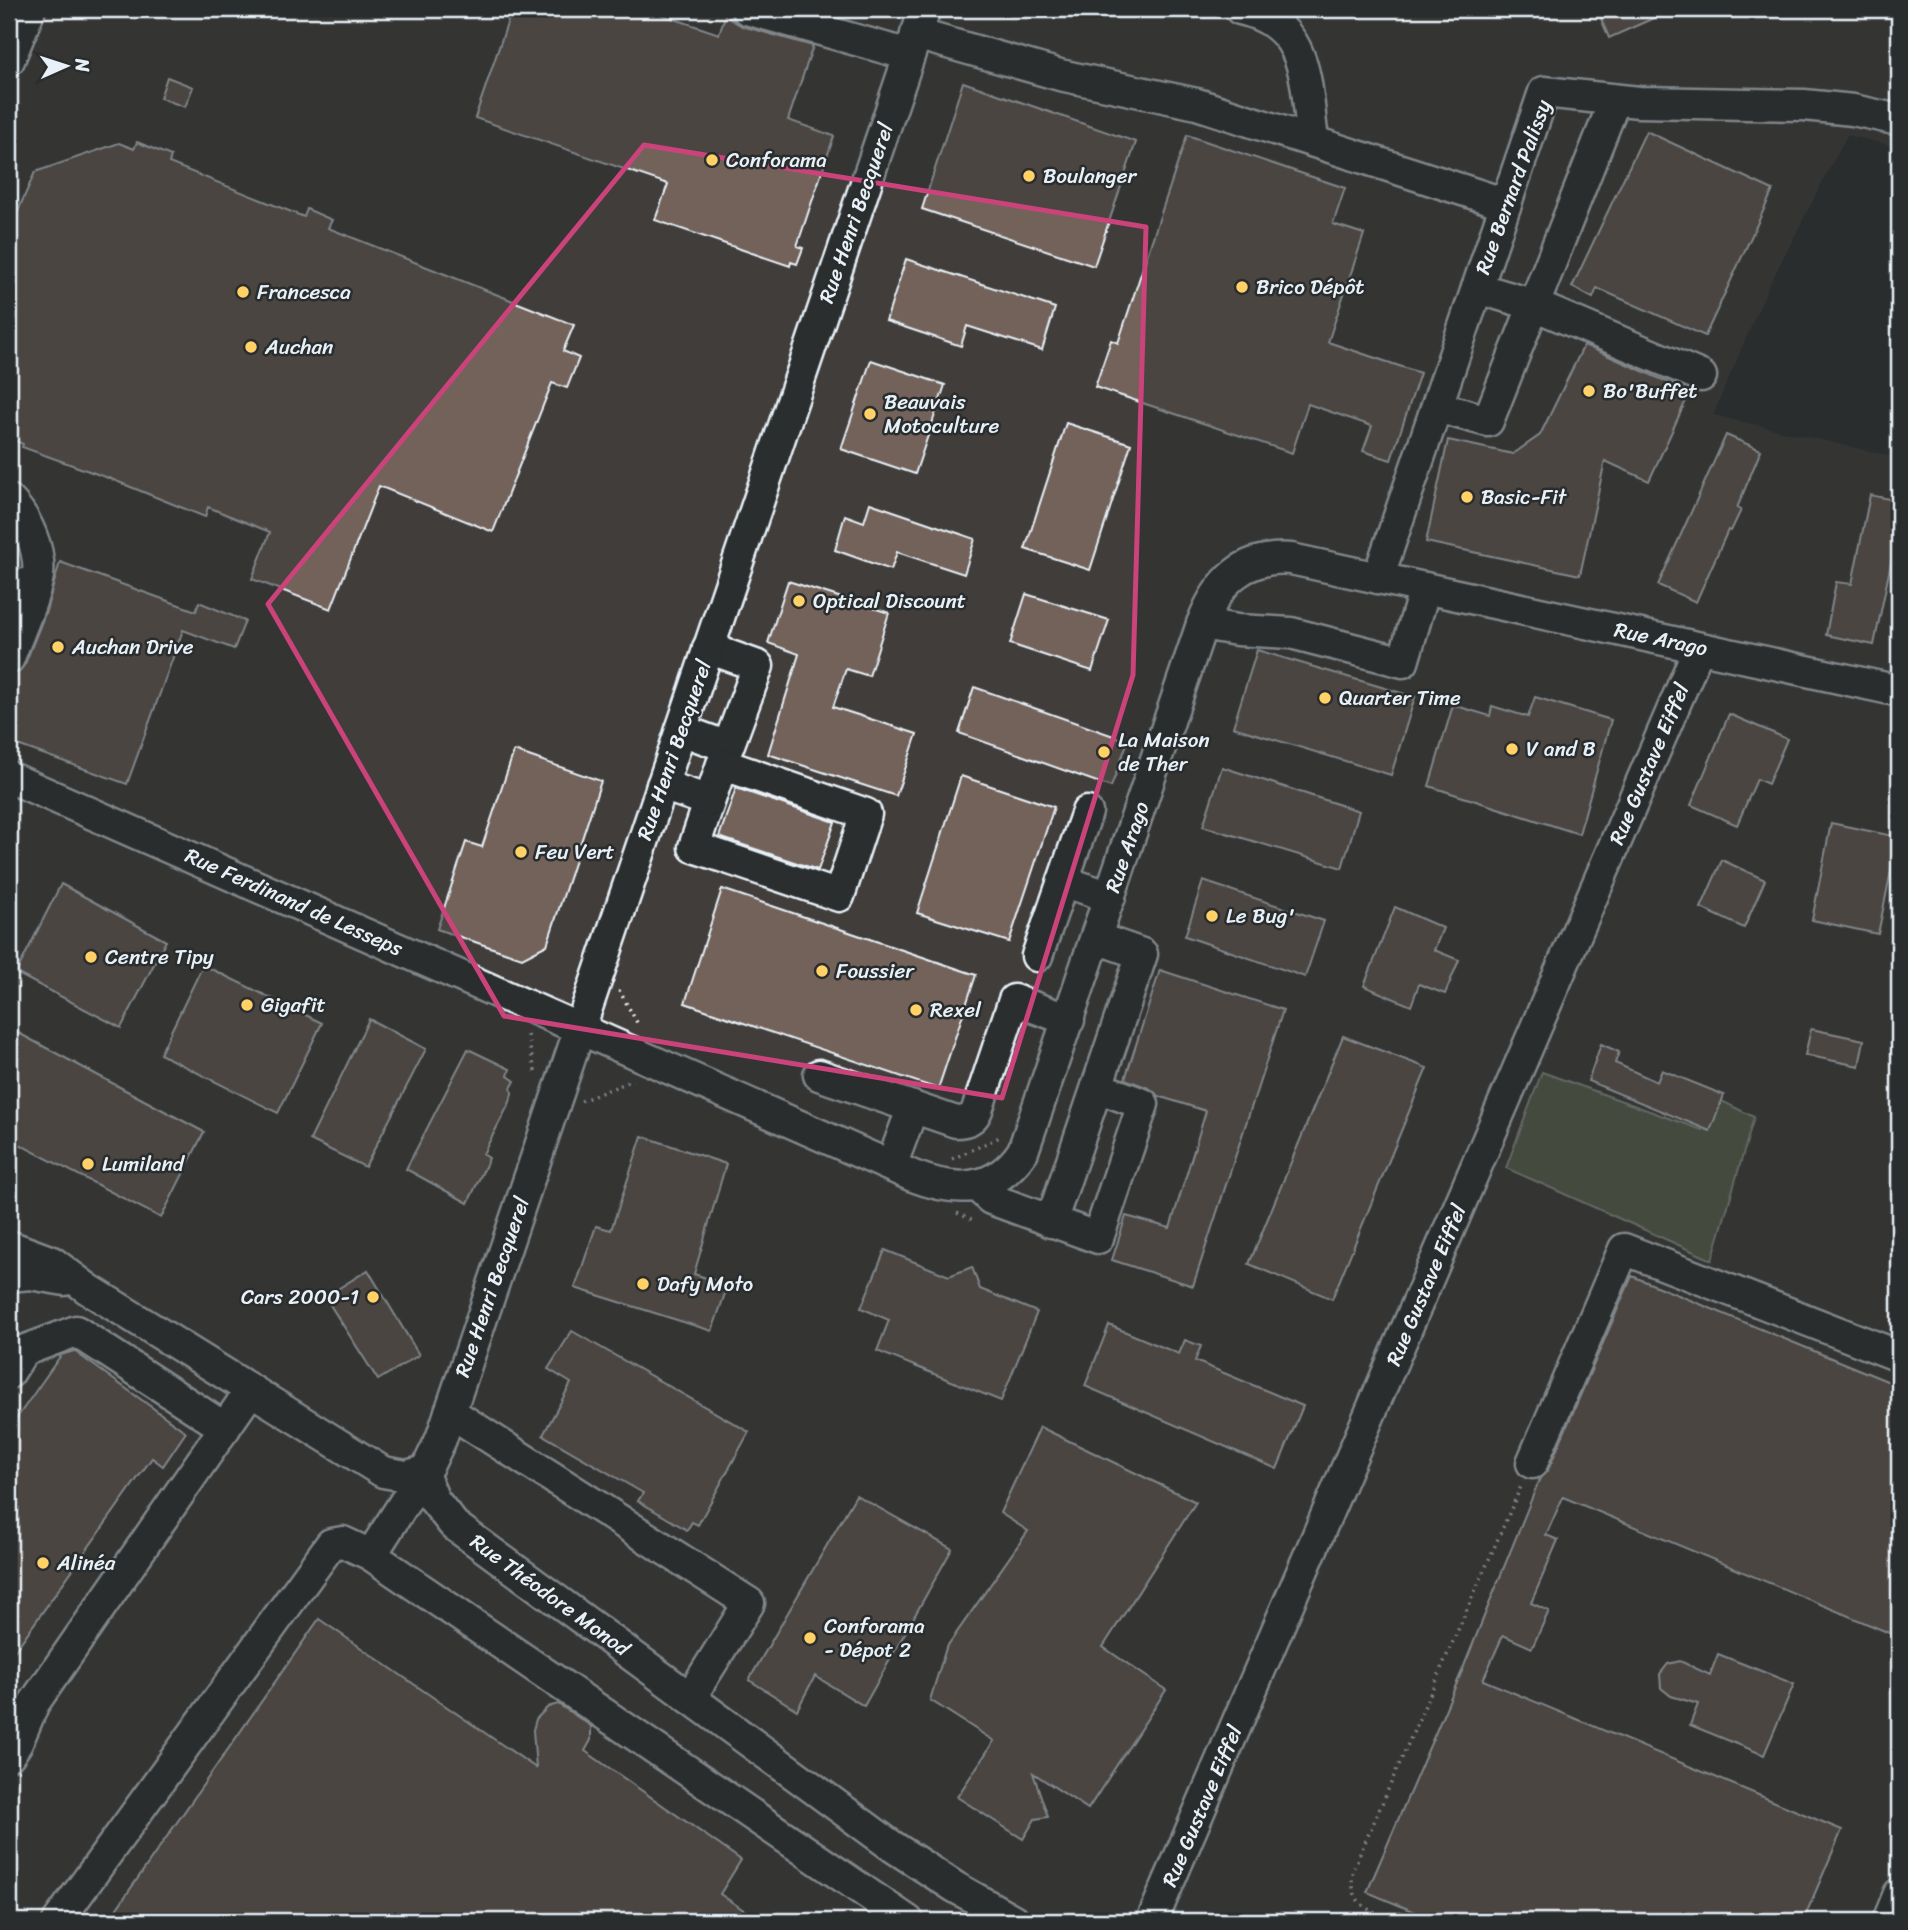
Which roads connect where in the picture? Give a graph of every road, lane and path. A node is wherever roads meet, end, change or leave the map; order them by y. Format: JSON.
{"nodes":[{"id":1,"x":30,"y":9,"type":"edge"},
{"id":2,"x":747,"y":9,"type":"edge"},
{"id":3,"x":1240,"y":9,"type":"edge"},
{"id":4,"x":919,"y":26,"type":"edge"},
{"id":5,"x":9,"y":60,"type":"edge"},
{"id":6,"x":1615,"y":100,"type":"junction"},
{"id":7,"x":1899,"y":120,"type":"edge"},
{"id":8,"x":1313,"y":141,"type":"junction"},
{"id":9,"x":1506,"y":204,"type":"junction"},
{"id":10,"x":1477,"y":288,"type":"junction"},
{"id":11,"x":1534,"y":305,"type":"junction"},
{"id":12,"x":1701,"y":376,"type":"dead end"},
{"id":13,"x":1437,"y":407,"type":"junction"},
{"id":14,"x":9,"y":500,"type":"edge"},
{"id":15,"x":1378,"y":578,"type":"junction"},
{"id":16,"x":1425,"y":588,"type":"junction"},
{"id":17,"x":15,"y":623,"type":"edge"},
{"id":18,"x":1202,"y":624,"type":"junction"},
{"id":19,"x":708,"y":648,"type":"junction"},
{"id":20,"x":1699,"y":648,"type":"junction"},
{"id":21,"x":1899,"y":691,"type":"edge"},
{"id":22,"x":681,"y":730,"type":"junction"},
{"id":23,"x":9,"y":777,"type":"edge"},
{"id":24,"x":662,"y":785,"type":"junction"},
{"id":25,"x":709,"y":801,"type":"junction"},
{"id":26,"x":1087,"y":812,"type":"dead end"},
{"id":27,"x":1063,"y":881,"type":"junction"},
{"id":28,"x":1110,"y":897,"type":"junction"},
{"id":29,"x":1096,"y":938,"type":"junction"},
{"id":30,"x":1037,"y":956,"type":"dead end"},
{"id":31,"x":1069,"y":1020,"type":"junction"},
{"id":32,"x":580,"y":1028,"type":"junction"},
{"id":33,"x":819,"y":1075,"type":"dead end"},
{"id":34,"x":636,"y":1079,"type":"dead end"},
{"id":35,"x":1097,"y":1087,"type":"junction"},
{"id":36,"x":913,"y":1107,"type":"junction"},
{"id":37,"x":578,"y":1108,"type":"dead end"},
{"id":38,"x":1013,"y":1131,"type":"dead end"},
{"id":39,"x":951,"y":1160,"type":"dead end"},
{"id":40,"x":891,"y":1166,"type":"junction"},
{"id":41,"x":976,"y":1185,"type":"junction"},
{"id":42,"x":1051,"y":1222,"type":"junction"},
{"id":43,"x":9,"y":1246,"type":"edge"},
{"id":44,"x":9,"y":1276,"type":"edge"},
{"id":45,"x":88,"y":1289,"type":"junction"},
{"id":46,"x":1899,"y":1356,"type":"edge"},
{"id":47,"x":9,"y":1373,"type":"edge"},
{"id":48,"x":251,"y":1390,"type":"junction"},
{"id":49,"x":450,"y":1412,"type":"junction"},
{"id":50,"x":225,"y":1428,"type":"junction"},
{"id":51,"x":1532,"y":1463,"type":"joint"},
{"id":52,"x":422,"y":1472,"type":"junction"},
{"id":53,"x":371,"y":1555,"type":"junction"},
{"id":54,"x":690,"y":1698,"type":"junction"},
{"id":55,"x":9,"y":1755,"type":"edge"},
{"id":56,"x":1899,"y":1894,"type":"edge"},
{"id":57,"x":58,"y":1921,"type":"edge"},
{"id":58,"x":908,"y":1921,"type":"edge"},
{"id":59,"x":1015,"y":1921,"type":"edge"},
{"id":60,"x":1152,"y":1921,"type":"edge"},
{"id":61,"x":1395,"y":1921,"type":"edge"},
{"id":62,"x":1888,"y":1921,"type":"edge"}],
"edges":[{"from":1,"to":5,"type":"street"},
{"from":2,"to":4,"type":"street"},
{"from":3,"to":8,"type":"street"},
{"from":4,"to":8,"type":"street"},
{"from":4,"to":19,"type":"street","name":"Rue Henri Becquerel"},
{"from":6,"to":7,"type":"street","name":"Rue Bernard Palissy"},
{"from":6,"to":9,"type":"street","name":"Rue Bernard Palissy"},
{"from":6,"to":11,"type":"street"},
{"from":8,"to":9,"type":"street"},
{"from":9,"to":10,"type":"street","name":"Rue Bernard Palissy"},
{"from":10,"to":11,"type":"street"},
{"from":10,"to":13,"type":"street","name":"Rue Bernard Palissy"},
{"from":11,"to":12,"type":"street"},
{"from":11,"to":13,"type":"street"},
{"from":13,"to":15,"type":"street","name":"Rue Bernard Palissy"},
{"from":14,"to":17,"type":"street"},
{"from":15,"to":16,"type":"street","name":"Rue Arago"},
{"from":15,"to":18,"type":"street","name":"Rue Arago"},
{"from":16,"to":18,"type":"street"},
{"from":16,"to":20,"type":"street","name":"Rue Arago"},
{"from":18,"to":28,"type":"street","name":"Rue Arago"},
{"from":19,"to":22,"type":"street","name":"Rue Henri Becquerel"},
{"from":19,"to":22,"type":"street"},
{"from":20,"to":21,"type":"street","name":"Rue Arago"},
{"from":20,"to":60,"type":"street","name":"Rue Gustave Eiffel"},
{"from":22,"to":24,"type":"street","name":"Rue Henri Becquerel"},
{"from":23,"to":32,"type":"street","name":"Rue Ferdinand de Lesseps"},
{"from":24,"to":25,"type":"street"},
{"from":24,"to":32,"type":"street","name":"Rue Henri Becquerel"},
{"from":25,"to":25,"type":"street"},
{"from":26,"to":27,"type":"street"},
{"from":27,"to":28,"type":"street"},
{"from":27,"to":30,"type":"street"},
{"from":28,"to":29,"type":"street","name":"Rue Arago"},
{"from":29,"to":31,"type":"street","name":"Rue Arago"},
{"from":29,"to":35,"type":"street"},
{"from":31,"to":36,"type":"street"},
{"from":31,"to":41,"type":"street","name":"Rue Arago"},
{"from":32,"to":40,"type":"street","name":"Rue Arago"},
{"from":32,"to":49,"type":"street","name":"Rue Henri Becquerel"},
{"from":33,"to":36,"type":"street"},
{"from":34,"to":37,"type":"path"},
{"from":35,"to":42,"type":"street"},
{"from":35,"to":42,"type":"street"},
{"from":36,"to":40,"type":"street"},
{"from":38,"to":39,"type":"path"},
{"from":40,"to":41,"type":"street","name":"Rue Arago"},
{"from":41,"to":42,"type":"street"},
{"from":43,"to":45,"type":"street"},
{"from":44,"to":45,"type":"street"},
{"from":45,"to":48,"type":"street"},
{"from":46,"to":51,"type":"street"},
{"from":47,"to":50,"type":"street"},
{"from":48,"to":50,"type":"street"},
{"from":48,"to":52,"type":"street"},
{"from":49,"to":52,"type":"street","name":"Rue Henri Becquerel"},
{"from":49,"to":54,"type":"street"},
{"from":50,"to":55,"type":"street"},
{"from":51,"to":61,"type":"path"},
{"from":52,"to":53,"type":"street","name":"Rue Henri Becquerel"},
{"from":52,"to":54,"type":"street","name":"Rue Théodore Monod"},
{"from":53,"to":57,"type":"street"},
{"from":53,"to":58,"type":"street"},
{"from":54,"to":59,"type":"street","name":"Rue Théodore Monod"},
{"from":56,"to":62,"type":"street"}]}
